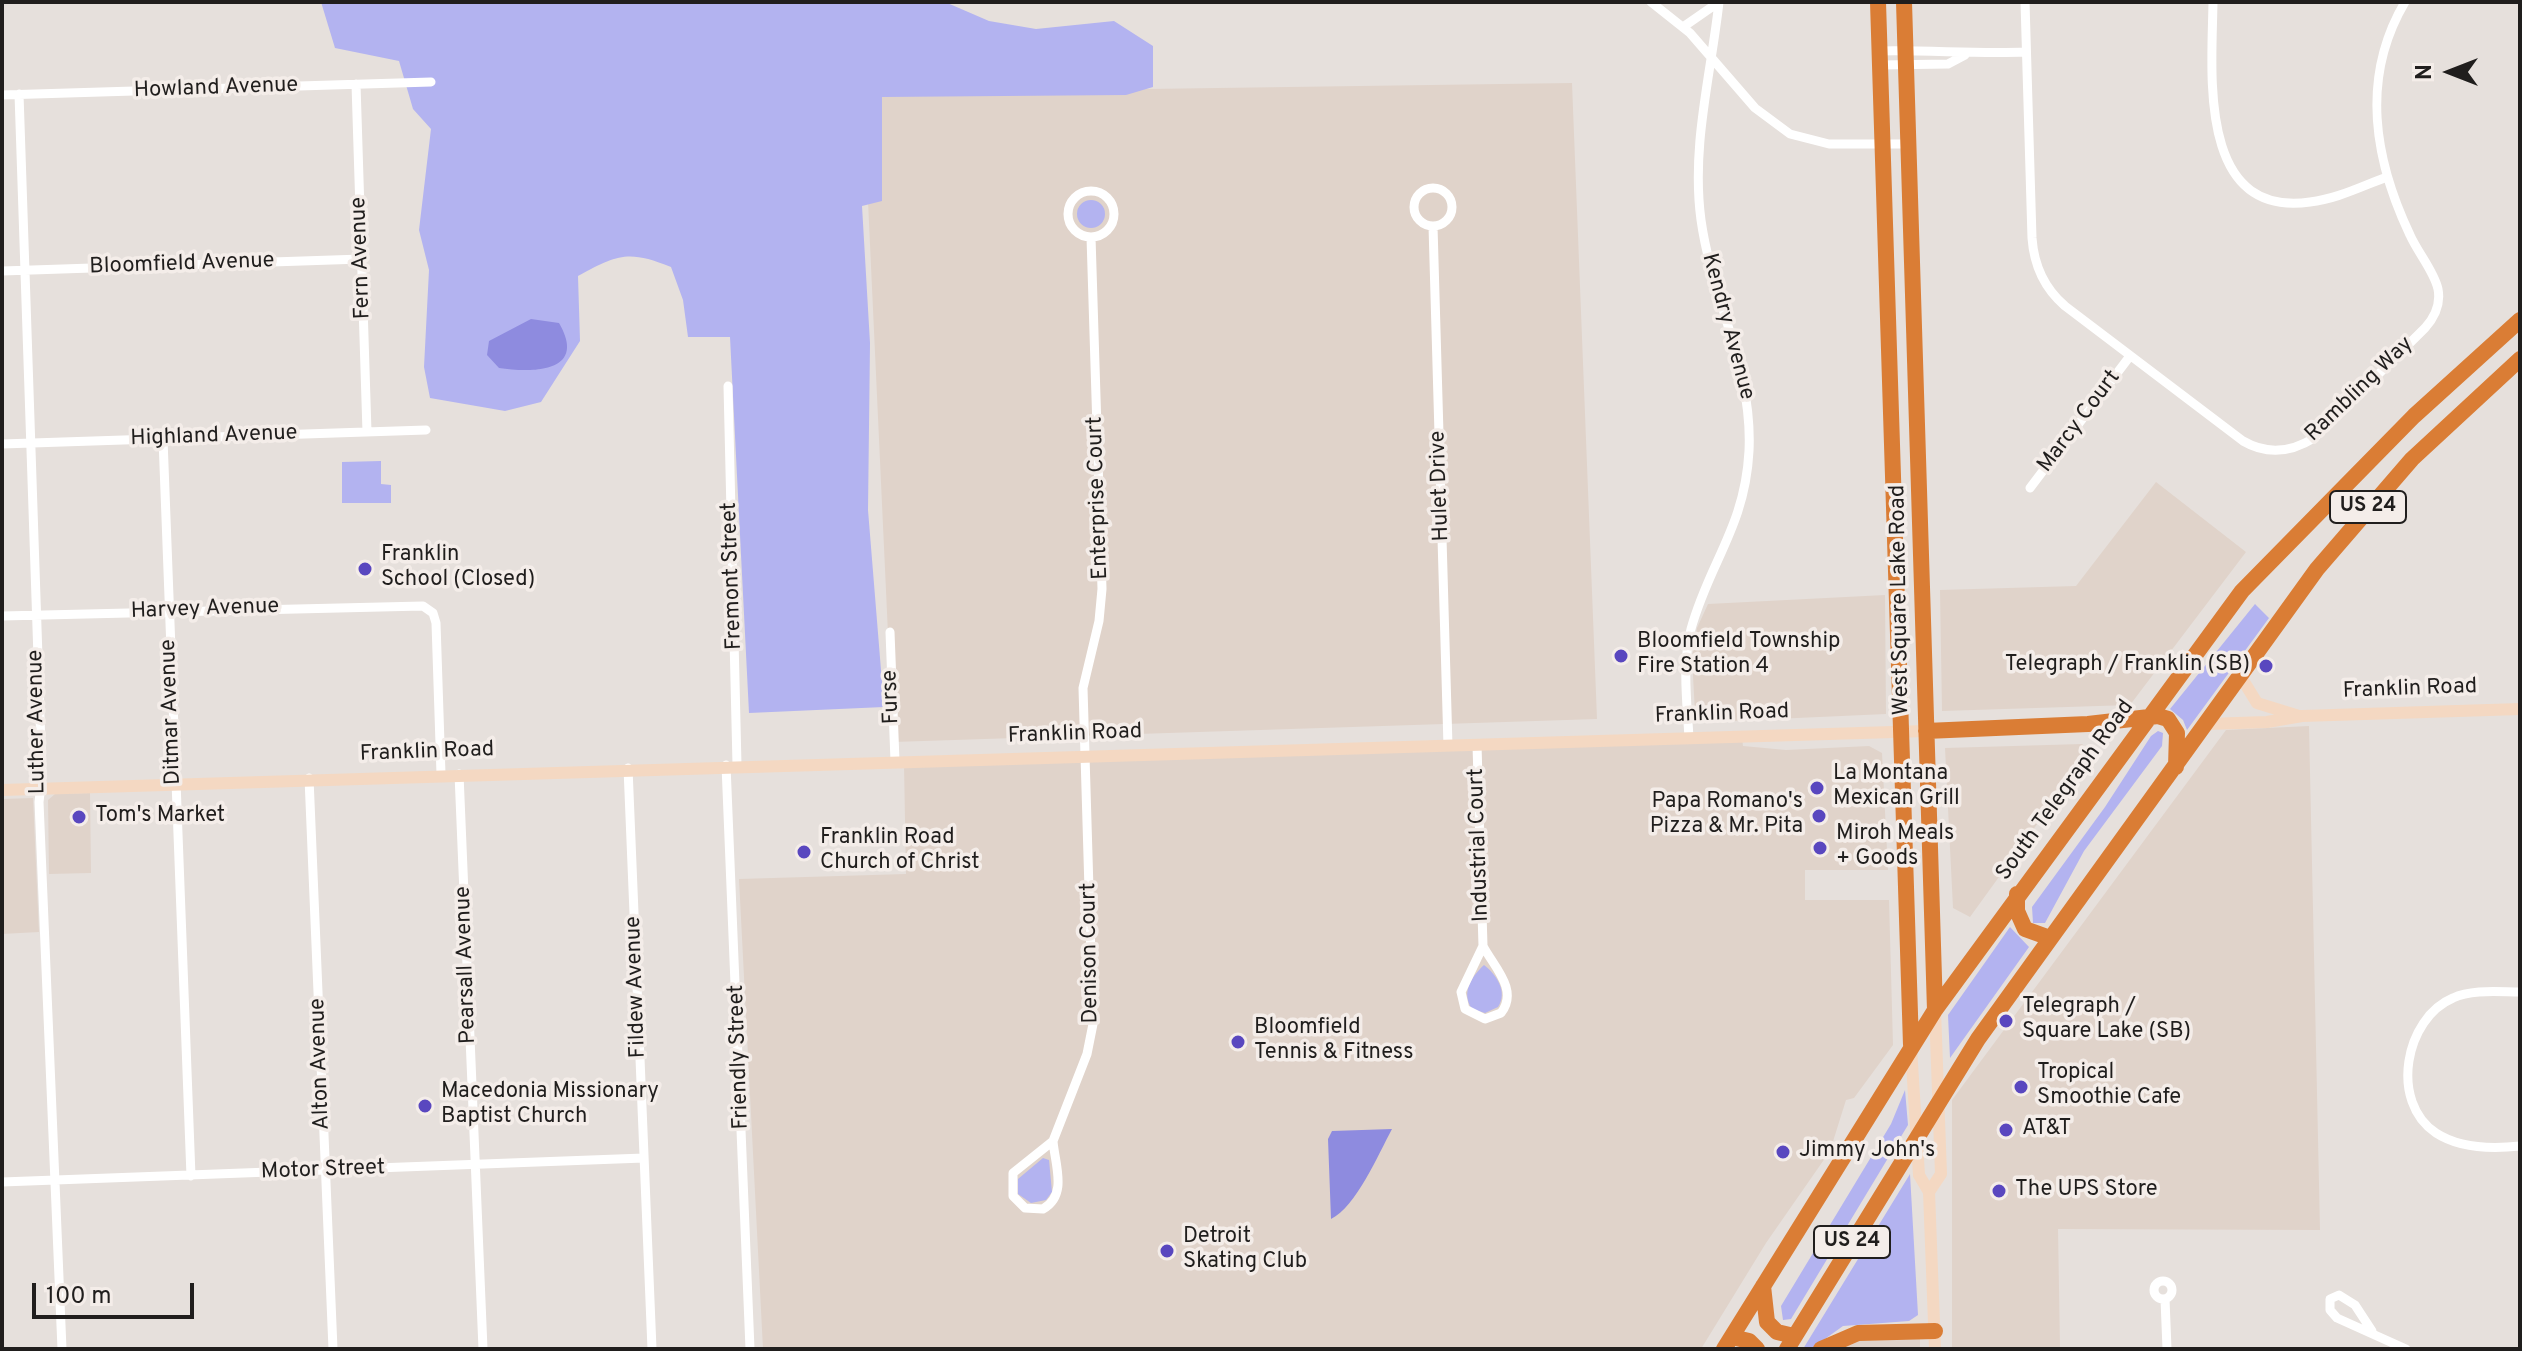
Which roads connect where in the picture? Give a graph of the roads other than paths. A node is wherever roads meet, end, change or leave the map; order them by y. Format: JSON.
{"nodes":[{"id":1,"x":1651,"y":2,"type":"edge"},
{"id":2,"x":1719,"y":2,"type":"edge"},
{"id":3,"x":1878,"y":2,"type":"edge"},
{"id":4,"x":1904,"y":2,"type":"edge"},
{"id":5,"x":2025,"y":2,"type":"edge"},
{"id":6,"x":2213,"y":2,"type":"edge"},
{"id":7,"x":2405,"y":2,"type":"edge"},
{"id":8,"x":1683,"y":27,"type":"junction"},
{"id":9,"x":2026,"y":52,"type":"junction"},
{"id":10,"x":1711,"y":58,"type":"junction"},
{"id":11,"x":1880,"y":58,"type":"junction"},
{"id":12,"x":1906,"y":58,"type":"junction"},
{"id":13,"x":431,"y":82,"type":"dead end"},
{"id":14,"x":356,"y":84,"type":"junction"},
{"id":15,"x":19,"y":94,"type":"junction"},
{"id":16,"x":2,"y":95,"type":"edge"},
{"id":17,"x":1883,"y":144,"type":"junction"},
{"id":18,"x":1909,"y":144,"type":"junction"},
{"id":19,"x":2387,"y":177,"type":"junction"},
{"id":20,"x":1433,"y":226,"type":"junction"},
{"id":21,"x":1091,"y":237,"type":"junction"},
{"id":22,"x":362,"y":259,"type":"junction"},
{"id":23,"x":2,"y":271,"type":"edge"},
{"id":24,"x":25,"y":271,"type":"junction"},
{"id":25,"x":2520,"y":320,"type":"edge"},
{"id":26,"x":2130,"y":356,"type":"junction"},
{"id":27,"x":2520,"y":359,"type":"edge"},
{"id":28,"x":728,"y":386,"type":"dead end"},
{"id":29,"x":426,"y":430,"type":"dead end"},
{"id":30,"x":367,"y":432,"type":"junction"},
{"id":31,"x":163,"y":439,"type":"junction"},
{"id":32,"x":31,"y":443,"type":"junction"},
{"id":33,"x":2,"y":444,"type":"edge"},
{"id":34,"x":2030,"y":488,"type":"dead end"},
{"id":35,"x":168,"y":611,"type":"junction"},
{"id":36,"x":36,"y":615,"type":"junction"},
{"id":37,"x":2,"y":616,"type":"edge"},
{"id":38,"x":890,"y":632,"type":"dead end"},
{"id":39,"x":2241,"y":677,"type":"junction"},
{"id":40,"x":2520,"y":709,"type":"edge"},
{"id":41,"x":2148,"y":716,"type":"junction"},
{"id":42,"x":2302,"y":716,"type":"junction"},
{"id":43,"x":2208,"y":724,"type":"junction"},
{"id":44,"x":1926,"y":731,"type":"junction"},
{"id":45,"x":1901,"y":732,"type":"junction"},
{"id":46,"x":1689,"y":738,"type":"junction"},
{"id":47,"x":1477,"y":745,"type":"junction"},
{"id":48,"x":1448,"y":746,"type":"junction"},
{"id":49,"x":1085,"y":757,"type":"junction"},
{"id":50,"x":895,"y":761,"type":"junction"},
{"id":51,"x":732,"y":765,"type":"junction"},
{"id":52,"x":2176,"y":767,"type":"junction"},
{"id":53,"x":628,"y":768,"type":"junction"},
{"id":54,"x":441,"y":774,"type":"junction"},
{"id":55,"x":459,"y":774,"type":"junction"},
{"id":56,"x":309,"y":778,"type":"junction"},
{"id":57,"x":174,"y":783,"type":"junction"},
{"id":58,"x":41,"y":788,"type":"junction"},
{"id":59,"x":2,"y":790,"type":"edge"},
{"id":60,"x":2017,"y":894,"type":"junction"},
{"id":61,"x":2050,"y":938,"type":"junction"},
{"id":62,"x":1483,"y":946,"type":"junction"},
{"id":63,"x":2520,"y":992,"type":"edge"},
{"id":64,"x":1935,"y":1010,"type":"junction"},
{"id":65,"x":1911,"y":1045,"type":"junction"},
{"id":66,"x":1939,"y":1099,"type":"junction"},
{"id":67,"x":1916,"y":1136,"type":"junction"},
{"id":68,"x":1053,"y":1141,"type":"junction"},
{"id":69,"x":2520,"y":1146,"type":"edge"},
{"id":70,"x":644,"y":1158,"type":"junction"},
{"id":71,"x":475,"y":1165,"type":"junction"},
{"id":72,"x":325,"y":1171,"type":"junction"},
{"id":73,"x":191,"y":1176,"type":"junction"},
{"id":74,"x":55,"y":1181,"type":"junction"},
{"id":75,"x":2,"y":1182,"type":"edge"},
{"id":76,"x":1929,"y":1192,"type":"junction"},
{"id":77,"x":1763,"y":1286,"type":"junction"},
{"id":78,"x":2165,"y":1299,"type":"dead end"},
{"id":79,"x":1935,"y":1331,"type":"junction"},
{"id":80,"x":2372,"y":1331,"type":"junction"},
{"id":81,"x":1728,"y":1343,"type":"edge"},
{"id":82,"x":1790,"y":1343,"type":"edge"},
{"id":83,"x":62,"y":1349,"type":"edge"},
{"id":84,"x":333,"y":1349,"type":"edge"},
{"id":85,"x":483,"y":1349,"type":"edge"},
{"id":86,"x":652,"y":1349,"type":"edge"},
{"id":87,"x":750,"y":1349,"type":"edge"},
{"id":88,"x":1757,"y":1349,"type":"edge"},
{"id":89,"x":1821,"y":1349,"type":"edge"},
{"id":90,"x":1935,"y":1349,"type":"edge"},
{"id":91,"x":2167,"y":1349,"type":"edge"},
{"id":92,"x":2406,"y":1349,"type":"edge"}],
"edges":[{"from":1,"to":8,"type":"street"},
{"from":2,"to":8,"type":"street"},
{"from":2,"to":10,"type":"street","name":"Kendry Avenue"},
{"from":3,"to":11,"type":"highway","name":"West Square Lake Road"},
{"from":4,"to":12,"type":"highway","name":"West Square Lake Road"},
{"from":5,"to":9,"type":"street","name":"Rambling Way"},
{"from":6,"to":19,"type":"street"},
{"from":7,"to":19,"type":"street","name":"Rambling Way"},
{"from":8,"to":10,"type":"street"},
{"from":9,"to":12,"type":"street"},
{"from":9,"to":26,"type":"street","name":"Rambling Way"},
{"from":10,"to":17,"type":"street"},
{"from":10,"to":46,"type":"street","name":"Kendry Avenue"},
{"from":11,"to":12,"type":"street"},
{"from":11,"to":12,"type":"street"},
{"from":11,"to":17,"type":"highway","name":"West Square Lake Road"},
{"from":12,"to":18,"type":"highway","name":"West Square Lake Road"},
{"from":13,"to":14,"type":"street","name":"Howland Avenue"},
{"from":14,"to":15,"type":"street","name":"Howland Avenue"},
{"from":14,"to":22,"type":"street","name":"Fern Avenue"},
{"from":15,"to":16,"type":"street","name":"Howland Avenue"},
{"from":15,"to":24,"type":"street","name":"Luther Avenue"},
{"from":17,"to":18,"type":"street"},
{"from":17,"to":45,"type":"highway","name":"West Square Lake Road"},
{"from":18,"to":44,"type":"highway","name":"West Square Lake Road"},
{"from":19,"to":26,"type":"street","name":"Rambling Way"},
{"from":20,"to":20,"type":"street","name":"Hulet Drive"},
{"from":20,"to":48,"type":"street","name":"Hulet Drive"},
{"from":21,"to":21,"type":"street"},
{"from":21,"to":49,"type":"street","name":"Enterprise Court"},
{"from":22,"to":24,"type":"street","name":"Bloomfield Avenue"},
{"from":22,"to":30,"type":"street","name":"Fern Avenue"},
{"from":23,"to":24,"type":"street","name":"Bloomfield Avenue"},
{"from":24,"to":32,"type":"street","name":"Luther Avenue"},
{"from":25,"to":41,"type":"highway","name":"South Telegraph Road","number":"US 24"},
{"from":26,"to":34,"type":"street","name":"Marcy Court"},
{"from":27,"to":39,"type":"highway","number":"US 24"},
{"from":28,"to":51,"type":"street","name":"Fremont Street"},
{"from":29,"to":30,"type":"street","name":"Highland Avenue"},
{"from":30,"to":31,"type":"street","name":"Highland Avenue"},
{"from":31,"to":32,"type":"street","name":"Highland Avenue"},
{"from":31,"to":35,"type":"street","name":"Ditmar Avenue"},
{"from":32,"to":33,"type":"street","name":"Highland Avenue"},
{"from":32,"to":36,"type":"street","name":"Luther Avenue"},
{"from":35,"to":36,"type":"street","name":"Harvey Avenue"},
{"from":35,"to":54,"type":"street","name":"Harvey Avenue"},
{"from":35,"to":57,"type":"street","name":"Ditmar Avenue"},
{"from":36,"to":37,"type":"street","name":"Harvey Avenue"},
{"from":36,"to":58,"type":"street","name":"Luther Avenue"},
{"from":38,"to":50,"type":"street","name":"Furse"},
{"from":39,"to":42,"type":"street","name":"Franklin Road"},
{"from":39,"to":43,"type":"highway","number":"US 24"},
{"from":40,"to":42,"type":"street","name":"Franklin Road"},
{"from":41,"to":44,"type":"highway","name":"Franklin Road"},
{"from":41,"to":52,"type":"highway"},
{"from":41,"to":60,"type":"highway","name":"South Telegraph Road","number":"US 24"},
{"from":42,"to":43,"type":"street","name":"Franklin Road"},
{"from":43,"to":52,"type":"highway","number":"US 24"},
{"from":44,"to":45,"type":"street","name":"Franklin Road"},
{"from":44,"to":64,"type":"highway","name":"West Square Lake Road"},
{"from":45,"to":46,"type":"street","name":"Franklin Road"},
{"from":45,"to":65,"type":"highway","name":"West Square Lake Road"},
{"from":46,"to":47,"type":"street","name":"Franklin Road"},
{"from":47,"to":48,"type":"street","name":"Franklin Road"},
{"from":47,"to":62,"type":"street","name":"Industrial Court"},
{"from":48,"to":49,"type":"street","name":"Franklin Road"},
{"from":49,"to":50,"type":"street","name":"Franklin Road"},
{"from":49,"to":68,"type":"street","name":"Denison Court"},
{"from":50,"to":51,"type":"street","name":"Franklin Road"},
{"from":51,"to":53,"type":"street","name":"Franklin Road"},
{"from":51,"to":87,"type":"street","name":"Friendly Street"},
{"from":52,"to":61,"type":"highway","number":"US 24"},
{"from":53,"to":55,"type":"street","name":"Franklin Road"},
{"from":53,"to":70,"type":"street","name":"Fildew Avenue"},
{"from":54,"to":55,"type":"street","name":"Franklin Road"},
{"from":54,"to":56,"type":"street","name":"Franklin Road"},
{"from":55,"to":71,"type":"street","name":"Pearsall Avenue"},
{"from":56,"to":57,"type":"street","name":"Franklin Road"},
{"from":56,"to":72,"type":"street","name":"Alton Avenue"},
{"from":57,"to":58,"type":"street","name":"Franklin Road"},
{"from":57,"to":73,"type":"street","name":"Ditmar Avenue"},
{"from":58,"to":59,"type":"street","name":"Franklin Road"},
{"from":58,"to":74,"type":"street","name":"Luther Avenue"},
{"from":60,"to":61,"type":"highway"},
{"from":60,"to":64,"type":"highway","name":"South Telegraph Road","number":"US 24"},
{"from":61,"to":66,"type":"highway","number":"US 24"},
{"from":62,"to":62,"type":"street","name":"Industrial Court"},
{"from":63,"to":69,"type":"street"},
{"from":64,"to":65,"type":"highway","name":"South Telegraph Road","number":"US 24"},
{"from":64,"to":66,"type":"street","name":"West Square Lake Road"},
{"from":65,"to":67,"type":"street","name":"West Square Lake Road"},
{"from":65,"to":77,"type":"highway","name":"South Telegraph Road","number":"US 24"},
{"from":66,"to":67,"type":"highway","number":"US 24"},
{"from":66,"to":76,"type":"street","name":"West Square Lake Road"},
{"from":67,"to":76,"type":"street","name":"West Square Lake Road"},
{"from":67,"to":82,"type":"highway","number":"US 24"},
{"from":68,"to":68,"type":"street","name":"Denison Court"},
{"from":70,"to":71,"type":"street","name":"Motor Street"},
{"from":70,"to":86,"type":"street","name":"Fildew Avenue"},
{"from":71,"to":72,"type":"street","name":"Motor Street"},
{"from":71,"to":85,"type":"street","name":"Pearsall Avenue"},
{"from":72,"to":73,"type":"street","name":"Motor Street"},
{"from":72,"to":84,"type":"street","name":"Alton Avenue"},
{"from":73,"to":74,"type":"street","name":"Motor Street"},
{"from":74,"to":75,"type":"street","name":"Motor Street"},
{"from":74,"to":83,"type":"street","name":"Luther Avenue"},
{"from":76,"to":79,"type":"street","name":"West Square Lake Road"},
{"from":77,"to":81,"type":"highway","name":"South Telegraph Road","number":"US 24"},
{"from":77,"to":82,"type":"highway"},
{"from":78,"to":91,"type":"street"},
{"from":79,"to":89,"type":"highway"},
{"from":79,"to":90,"type":"street","name":"West Square Lake Road"},
{"from":80,"to":80,"type":"street"},
{"from":80,"to":92,"type":"street"},
{"from":81,"to":88,"type":"highway"}]}
